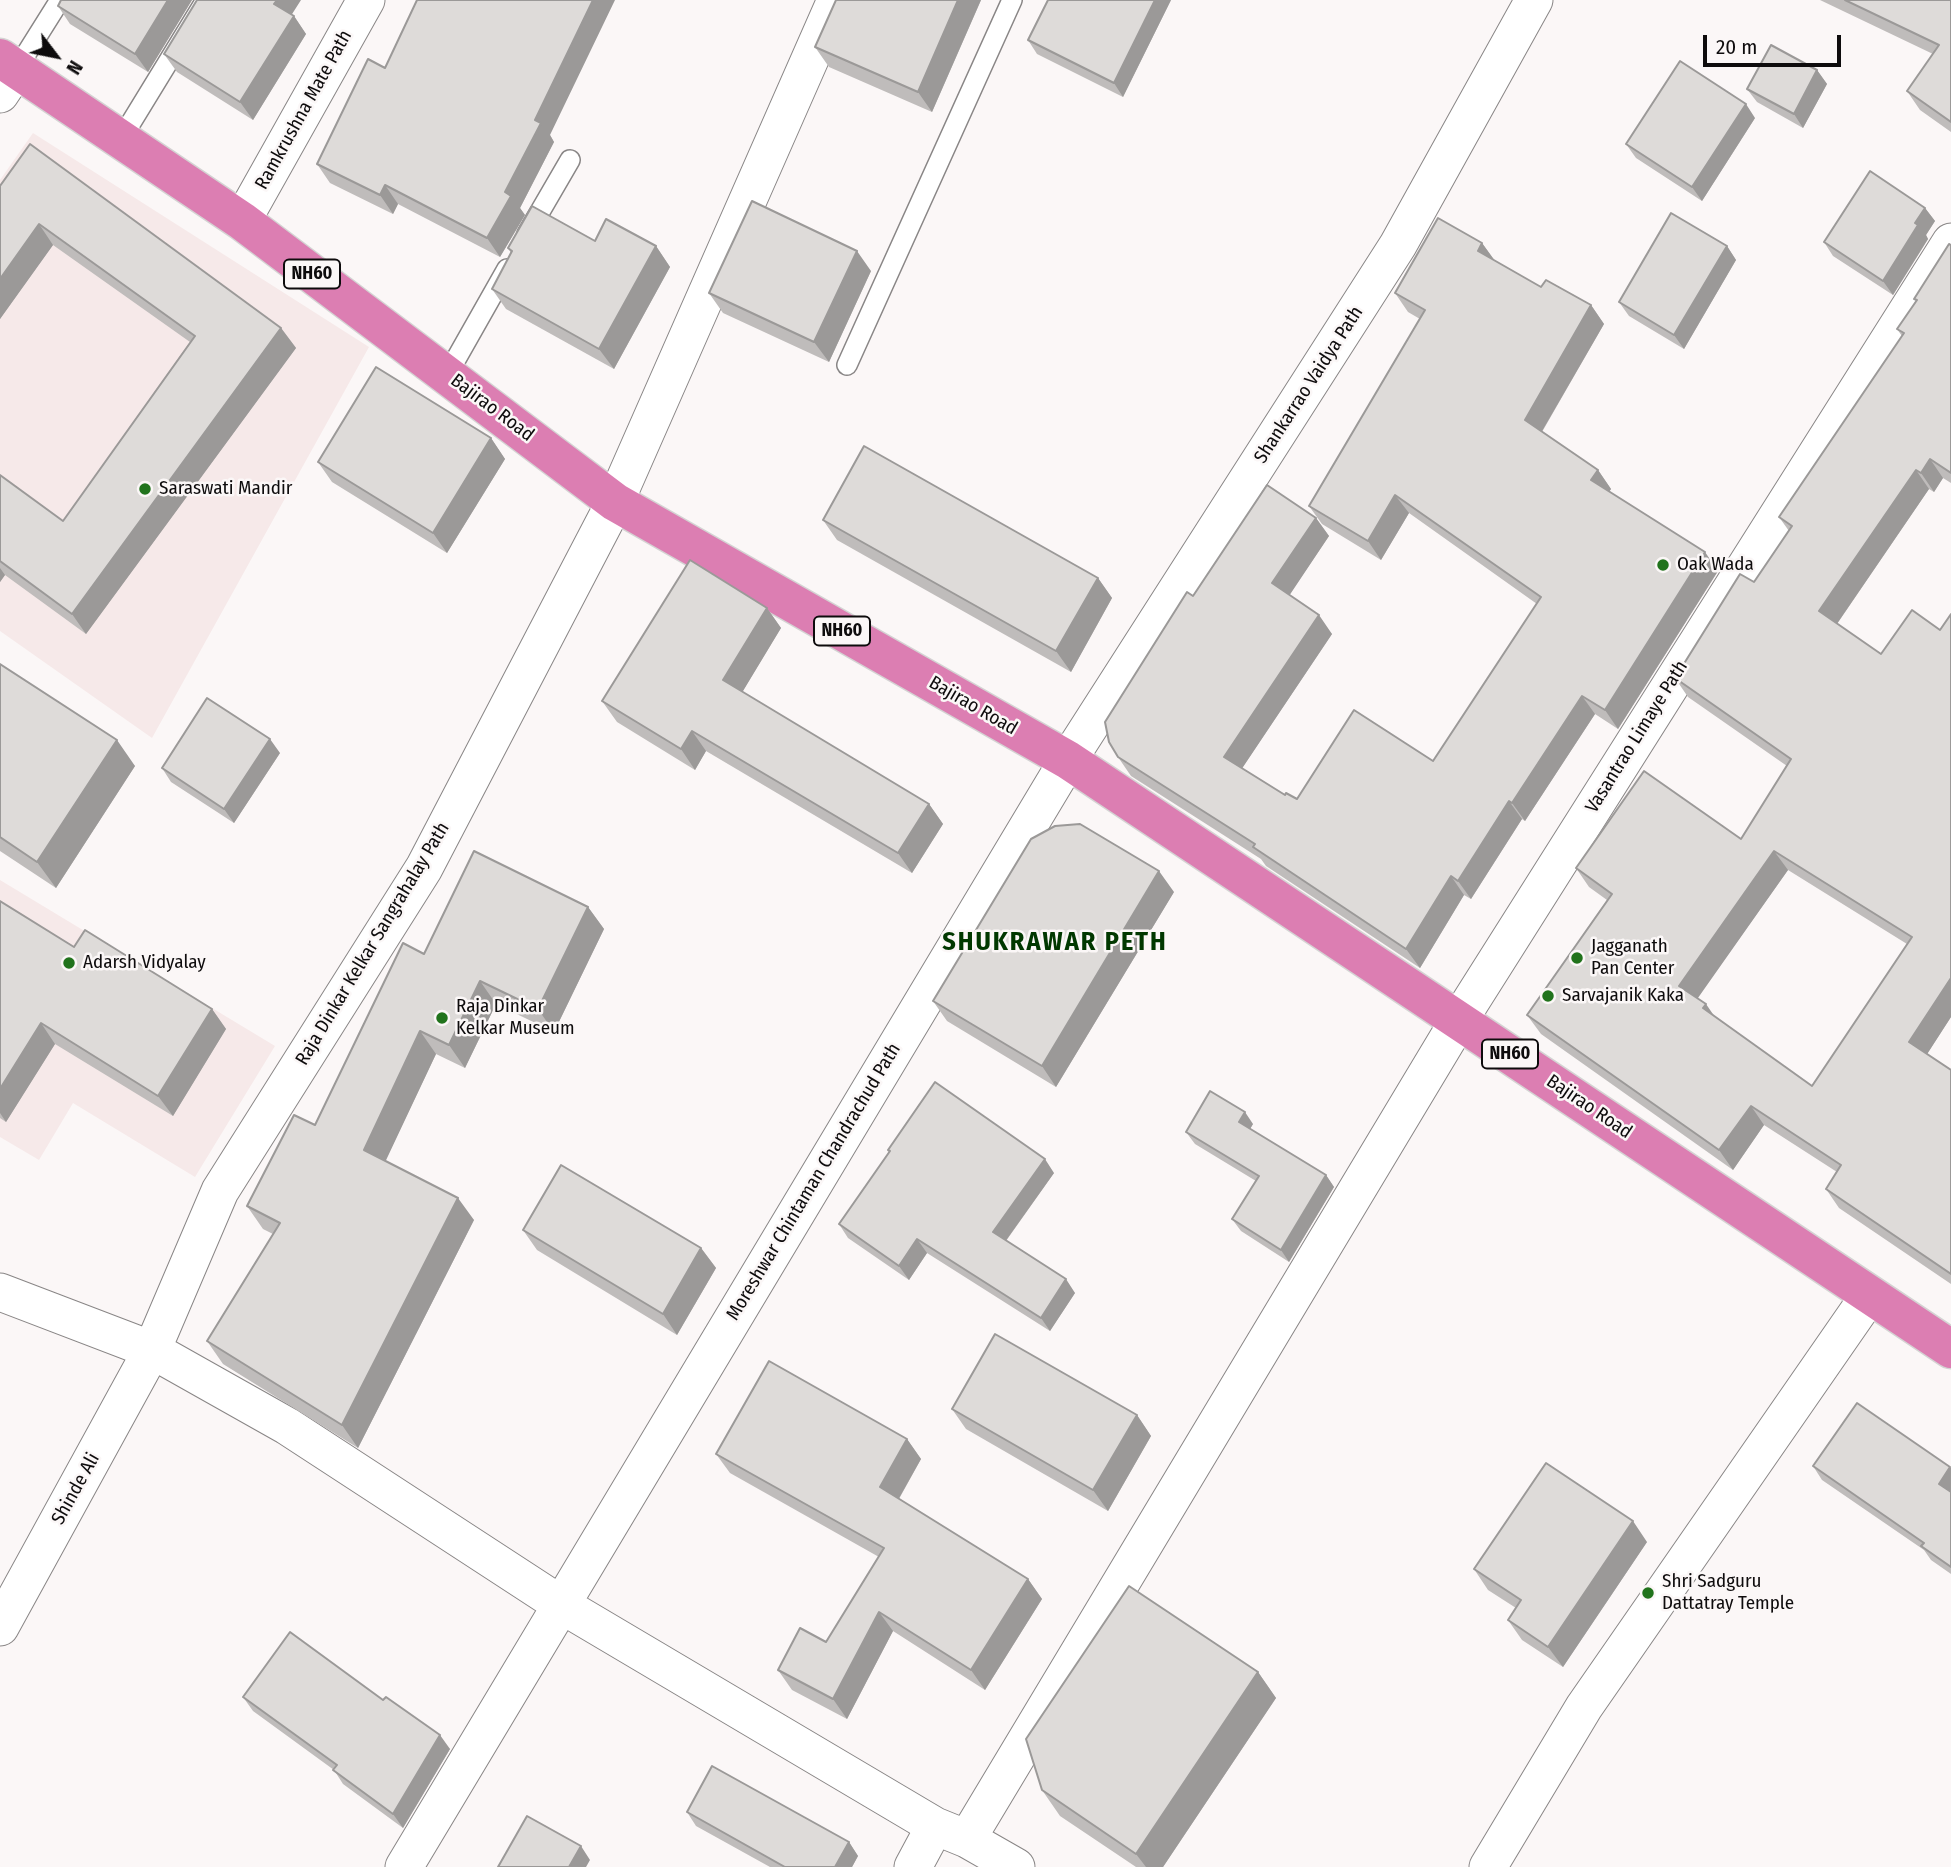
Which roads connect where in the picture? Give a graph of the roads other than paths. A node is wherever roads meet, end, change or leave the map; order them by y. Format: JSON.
{"nodes":[{"id":1,"x":60,"y":0,"type":"edge"},
{"id":2,"x":206,"y":0,"type":"edge"},
{"id":3,"x":366,"y":0,"type":"edge"},
{"id":4,"x":836,"y":0,"type":"edge"},
{"id":5,"x":1012,"y":0,"type":"edge"},
{"id":6,"x":1534,"y":0,"type":"edge"},
{"id":7,"x":5,"y":74,"type":"edge"},
{"id":8,"x":121,"y":139,"type":"junction"},
{"id":9,"x":570,"y":160,"type":"dead end"},
{"id":10,"x":242,"y":221,"type":"junction"},
{"id":11,"x":1951,"y":242,"type":"edge"},
{"id":12,"x":847,"y":365,"type":"dead end"},
{"id":13,"x":447,"y":375,"type":"junction"},
{"id":14,"x":615,"y":502,"type":"junction"},
{"id":15,"x":1068,"y":760,"type":"junction"},
{"id":16,"x":1458,"y":1020,"type":"junction"},
{"id":17,"x":0,"y":1292,"type":"edge"},
{"id":18,"x":1869,"y":1296,"type":"junction"},
{"id":19,"x":1951,"y":1349,"type":"edge"},
{"id":20,"x":152,"y":1350,"type":"junction"},
{"id":21,"x":560,"y":1604,"type":"junction"},
{"id":22,"x":0,"y":1627,"type":"edge"},
{"id":23,"x":951,"y":1832,"type":"junction"},
{"id":24,"x":404,"y":1867,"type":"edge"},
{"id":25,"x":913,"y":1867,"type":"edge"},
{"id":26,"x":1016,"y":1867,"type":"edge"},
{"id":27,"x":1488,"y":1867,"type":"edge"}],
"edges":[{"from":1,"to":7,"type":"lane"},
{"from":2,"to":8,"type":"lane"},
{"from":3,"to":10,"type":"street","name":"Ramkrushna Mate Path"},
{"from":4,"to":14,"type":"street","name":"Raja Dinkar Kelkar Sangrahalay Path"},
{"from":5,"to":12,"type":"lane"},
{"from":6,"to":15,"type":"street","name":"Shankarrao Vaidya Path"},
{"from":7,"to":8,"type":"highway","name":"Bajirao Road","number":"NH60"},
{"from":8,"to":10,"type":"highway","name":"Bajirao Road","number":"NH60"},
{"from":9,"to":13,"type":"lane"},
{"from":10,"to":13,"type":"highway","name":"Bajirao Road","number":"NH60"},
{"from":11,"to":16,"type":"street","name":"Vasantrao Limaye Path"},
{"from":13,"to":14,"type":"highway","name":"Bajirao Road","number":"NH60"},
{"from":14,"to":15,"type":"highway","name":"Bajirao Road","number":"NH60"},
{"from":14,"to":20,"type":"street","name":"Raja Dinkar Kelkar Sangrahalay Path"},
{"from":15,"to":16,"type":"highway","name":"Bajirao Road","number":"NH60"},
{"from":15,"to":21,"type":"street","name":"Moreshwar Chintaman Chandrachud Path"},
{"from":16,"to":18,"type":"highway","name":"Bajirao Road","number":"NH60"},
{"from":16,"to":23,"type":"street","name":"Vasantrao Limaye Path"},
{"from":17,"to":20,"type":"street"},
{"from":18,"to":19,"type":"highway","name":"Bajirao Road","number":"NH60"},
{"from":18,"to":27,"type":"street"},
{"from":20,"to":21,"type":"street"},
{"from":20,"to":22,"type":"street","name":"Shinde Ali"},
{"from":21,"to":23,"type":"street"},
{"from":21,"to":24,"type":"street","name":"Moreshwar Chintaman Chandrachud Path"},
{"from":23,"to":25,"type":"street","name":"Vasantrao Limaye Path"},
{"from":23,"to":26,"type":"street"}]}
